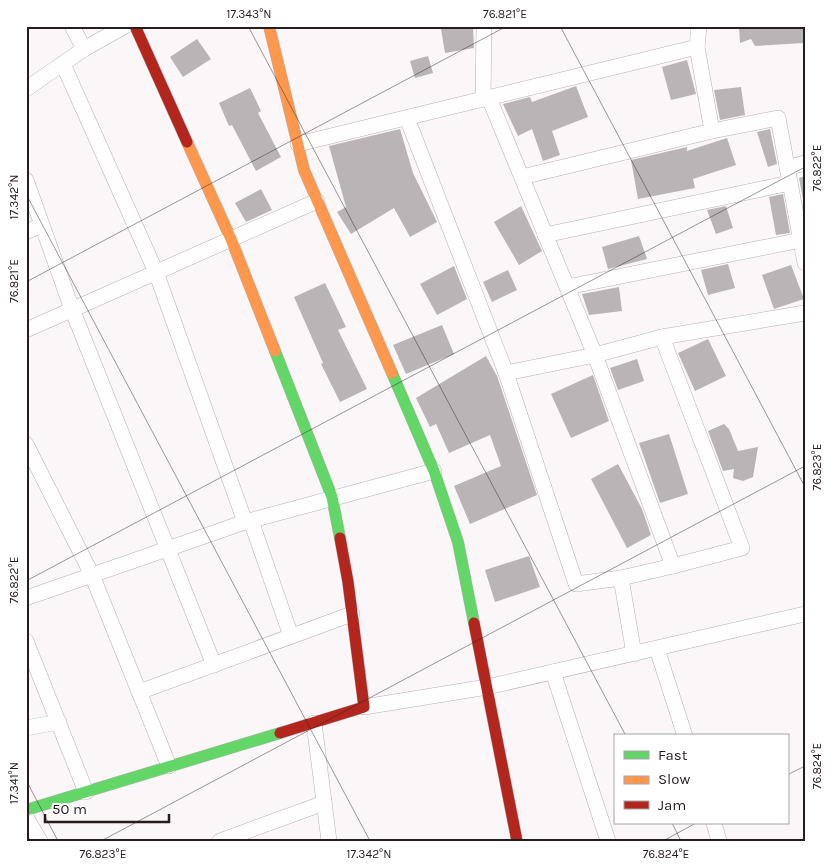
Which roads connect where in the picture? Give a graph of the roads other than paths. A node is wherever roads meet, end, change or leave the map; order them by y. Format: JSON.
{"nodes":[{"id":1,"x":72,"y":26,"type":"edge"},
{"id":2,"x":125,"y":26,"type":"edge"},
{"id":3,"x":135,"y":26,"type":"edge"},
{"id":4,"x":269,"y":26,"type":"edge"},
{"id":5,"x":484,"y":26,"type":"edge"},
{"id":6,"x":699,"y":26,"type":"edge"},
{"id":7,"x":697,"y":47,"type":"junction"},
{"id":8,"x":84,"y":49,"type":"junction"},
{"id":9,"x":63,"y":64,"type":"junction"},
{"id":10,"x":26,"y":89,"type":"edge"},
{"id":11,"x":486,"y":98,"type":"junction"},
{"id":12,"x":407,"y":118,"type":"junction"},
{"id":13,"x":712,"y":131,"type":"junction"},
{"id":14,"x":298,"y":144,"type":"junction"},
{"id":15,"x":805,"y":164,"type":"edge"},
{"id":16,"x":788,"y":175,"type":"junction"},
{"id":17,"x":522,"y":177,"type":"junction"},
{"id":18,"x":26,"y":180,"type":"edge"},
{"id":19,"x":317,"y":201,"type":"junction"},
{"id":20,"x":42,"y":225,"type":"junction"},
{"id":21,"x":26,"y":232,"type":"edge"},
{"id":22,"x":545,"y":235,"type":"junction"},
{"id":23,"x":231,"y":239,"type":"junction"},
{"id":24,"x":803,"y":252,"type":"edge"},
{"id":25,"x":156,"y":272,"type":"junction"},
{"id":26,"x":567,"y":287,"type":"junction"},
{"id":27,"x":72,"y":309,"type":"junction"},
{"id":28,"x":805,"y":313,"type":"edge"},
{"id":29,"x":26,"y":330,"type":"edge"},
{"id":30,"x":662,"y":337,"type":"junction"},
{"id":31,"x":595,"y":355,"type":"junction"},
{"id":32,"x":506,"y":373,"type":"junction"},
{"id":33,"x":26,"y":444,"type":"edge"},
{"id":34,"x":434,"y":471,"type":"junction"},
{"id":35,"x":332,"y":497,"type":"junction"},
{"id":36,"x":248,"y":521,"type":"junction"},
{"id":37,"x":168,"y":549,"type":"junction"},
{"id":38,"x":673,"y":566,"type":"junction"},
{"id":39,"x":92,"y":575,"type":"junction"},
{"id":40,"x":621,"y":578,"type":"junction"},
{"id":41,"x":26,"y":598,"type":"edge"},
{"id":42,"x":352,"y":614,"type":"junction"},
{"id":43,"x":804,"y":617,"type":"edge"},
{"id":44,"x":291,"y":636,"type":"junction"},
{"id":45,"x":26,"y":641,"type":"edge"},
{"id":46,"x":657,"y":648,"type":"junction"},
{"id":47,"x":634,"y":654,"type":"junction"},
{"id":48,"x":214,"y":665,"type":"junction"},
{"id":49,"x":553,"y":672,"type":"junction"},
{"id":50,"x":487,"y":687,"type":"junction"},
{"id":51,"x":139,"y":692,"type":"junction"},
{"id":52,"x":364,"y":707,"type":"junction"},
{"id":53,"x":59,"y":722,"type":"junction"},
{"id":54,"x":314,"y":722,"type":"junction"},
{"id":55,"x":26,"y":728,"type":"edge"},
{"id":56,"x":684,"y":734,"type":"edge"},
{"id":57,"x":169,"y":766,"type":"junction"},
{"id":58,"x":86,"y":792,"type":"junction"},
{"id":59,"x":324,"y":803,"type":"junction"},
{"id":60,"x":26,"y":810,"type":"edge"},
{"id":61,"x":26,"y":817,"type":"edge"},
{"id":62,"x":714,"y":824,"type":"edge"},
{"id":63,"x":40,"y":841,"type":"edge"},
{"id":64,"x":220,"y":841,"type":"edge"},
{"id":65,"x":329,"y":841,"type":"edge"},
{"id":66,"x":517,"y":841,"type":"edge"},
{"id":67,"x":608,"y":841,"type":"edge"},
{"id":68,"x":720,"y":841,"type":"edge"}],
"edges":[{"from":1,"to":8,"type":"street"},
{"from":2,"to":8,"type":"street"},
{"from":3,"to":23,"type":"street"},
{"from":4,"to":14,"type":"street"},
{"from":5,"to":11,"type":"street"},
{"from":6,"to":7,"type":"street"},
{"from":7,"to":11,"type":"street"},
{"from":7,"to":13,"type":"street"},
{"from":8,"to":9,"type":"street"},
{"from":9,"to":10,"type":"street"},
{"from":9,"to":25,"type":"street"},
{"from":11,"to":12,"type":"street"},
{"from":11,"to":17,"type":"street"},
{"from":12,"to":14,"type":"street"},
{"from":12,"to":32,"type":"street"},
{"from":13,"to":16,"type":"street"},
{"from":13,"to":17,"type":"street"},
{"from":14,"to":19,"type":"street"},
{"from":15,"to":16,"type":"street"},
{"from":16,"to":22,"type":"street"},
{"from":16,"to":24,"type":"street"},
{"from":17,"to":22,"type":"street"},
{"from":18,"to":20,"type":"street"},
{"from":19,"to":23,"type":"street"},
{"from":19,"to":34,"type":"street"},
{"from":20,"to":21,"type":"street"},
{"from":20,"to":27,"type":"street"},
{"from":22,"to":26,"type":"street"},
{"from":23,"to":25,"type":"street"},
{"from":23,"to":35,"type":"street"},
{"from":24,"to":26,"type":"street"},
{"from":25,"to":27,"type":"street"},
{"from":25,"to":36,"type":"street"},
{"from":26,"to":31,"type":"street"},
{"from":27,"to":29,"type":"street"},
{"from":27,"to":37,"type":"street"},
{"from":28,"to":30,"type":"street"},
{"from":30,"to":31,"type":"street"},
{"from":30,"to":38,"type":"street"},
{"from":31,"to":32,"type":"street"},
{"from":31,"to":38,"type":"street"},
{"from":32,"to":40,"type":"street"},
{"from":33,"to":39,"type":"street"},
{"from":34,"to":35,"type":"street"},
{"from":34,"to":50,"type":"street"},
{"from":35,"to":36,"type":"street"},
{"from":35,"to":42,"type":"street"},
{"from":36,"to":37,"type":"street"},
{"from":36,"to":44,"type":"street"},
{"from":37,"to":39,"type":"street"},
{"from":37,"to":48,"type":"street"},
{"from":38,"to":40,"type":"street"},
{"from":39,"to":41,"type":"street"},
{"from":39,"to":51,"type":"street"},
{"from":40,"to":47,"type":"street"},
{"from":42,"to":44,"type":"street"},
{"from":42,"to":52,"type":"street"},
{"from":43,"to":46,"type":"street"},
{"from":44,"to":48,"type":"street"},
{"from":45,"to":53,"type":"street"},
{"from":46,"to":47,"type":"street"},
{"from":46,"to":56,"type":"street"},
{"from":47,"to":49,"type":"street"},
{"from":48,"to":51,"type":"street"},
{"from":49,"to":50,"type":"street"},
{"from":49,"to":67,"type":"street"},
{"from":50,"to":52,"type":"street"},
{"from":50,"to":66,"type":"street"},
{"from":51,"to":57,"type":"street"},
{"from":52,"to":54,"type":"street"},
{"from":53,"to":55,"type":"street"},
{"from":53,"to":58,"type":"street"},
{"from":54,"to":57,"type":"street"},
{"from":54,"to":59,"type":"street"},
{"from":57,"to":58,"type":"street"},
{"from":58,"to":60,"type":"street"},
{"from":59,"to":64,"type":"street"},
{"from":59,"to":65,"type":"street"},
{"from":61,"to":63,"type":"street"},
{"from":62,"to":68,"type":"street"}]}
